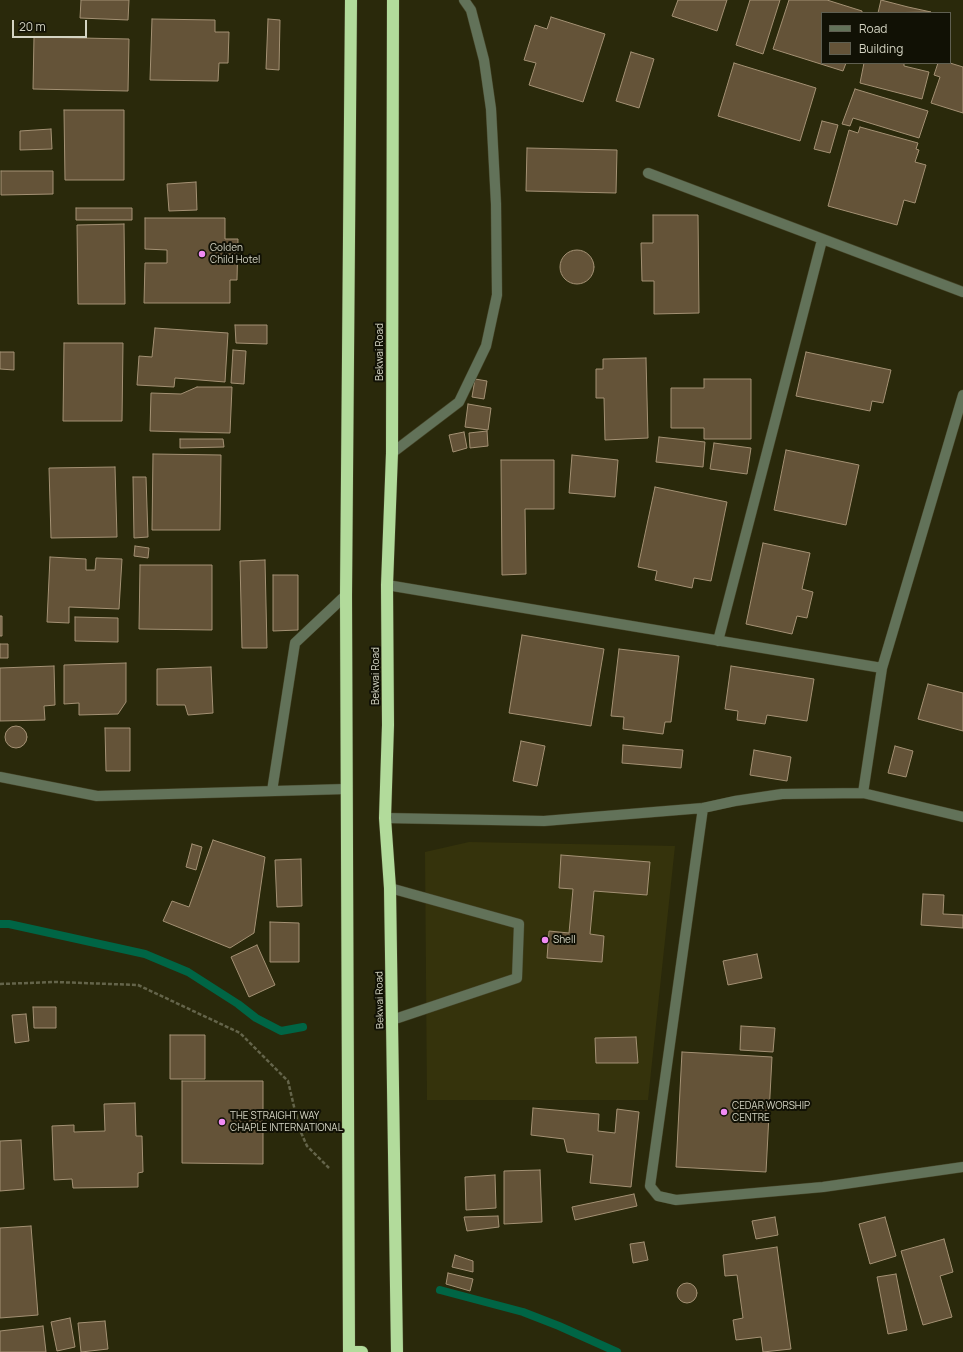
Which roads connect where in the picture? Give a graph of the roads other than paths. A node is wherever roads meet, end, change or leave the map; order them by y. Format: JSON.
{"nodes":[{"id":1,"x":350,"y":0,"type":"edge"},
{"id":2,"x":393,"y":0,"type":"edge"},
{"id":3,"x":464,"y":0,"type":"edge"},
{"id":4,"x":648,"y":173,"type":"dead end"},
{"id":5,"x":822,"y":240,"type":"junction"},
{"id":6,"x":963,"y":292,"type":"edge"},
{"id":7,"x":963,"y":395,"type":"edge"},
{"id":8,"x":392,"y":453,"type":"junction"},
{"id":9,"x":387,"y":584,"type":"junction"},
{"id":10,"x":346,"y":595,"type":"junction"},
{"id":11,"x":718,"y":641,"type":"junction"},
{"id":12,"x":882,"y":668,"type":"junction"},
{"id":13,"x":0,"y":778,"type":"edge"},
{"id":14,"x":346,"y":789,"type":"junction"},
{"id":15,"x":272,"y":791,"type":"junction"},
{"id":16,"x":863,"y":793,"type":"junction"},
{"id":17,"x":703,"y":808,"type":"junction"},
{"id":18,"x":963,"y":817,"type":"edge"},
{"id":19,"x":385,"y":818,"type":"junction"},
{"id":20,"x":390,"y":888,"type":"junction"},
{"id":21,"x":392,"y":1020,"type":"junction"},
{"id":22,"x":963,"y":1167,"type":"edge"},
{"id":23,"x":349,"y":1352,"type":"edge"},
{"id":24,"x":362,"y":1352,"type":"edge"},
{"id":25,"x":397,"y":1352,"type":"edge"}],
"edges":[{"from":1,"to":10,"type":"highway"},
{"from":2,"to":8,"type":"highway","name":"Bekwai Road"},
{"from":3,"to":8,"type":"street"},
{"from":4,"to":5,"type":"street"},
{"from":5,"to":6,"type":"street"},
{"from":5,"to":11,"type":"street"},
{"from":7,"to":12,"type":"street"},
{"from":8,"to":9,"type":"highway","name":"Bekwai Road"},
{"from":9,"to":11,"type":"street"},
{"from":9,"to":19,"type":"highway","name":"Bekwai Road"},
{"from":10,"to":14,"type":"highway"},
{"from":10,"to":15,"type":"street"},
{"from":11,"to":12,"type":"street"},
{"from":12,"to":16,"type":"street"},
{"from":13,"to":15,"type":"street"},
{"from":14,"to":15,"type":"street"},
{"from":14,"to":23,"type":"highway"},
{"from":16,"to":17,"type":"street"},
{"from":16,"to":18,"type":"street"},
{"from":17,"to":19,"type":"street"},
{"from":17,"to":22,"type":"street"},
{"from":19,"to":20,"type":"highway","name":"Bekwai Road"},
{"from":20,"to":21,"type":"highway","name":"Bekwai Road"},
{"from":20,"to":21,"type":"street"},
{"from":21,"to":25,"type":"highway","name":"Bekwai Road"},
{"from":23,"to":24,"type":"highway"}]}
